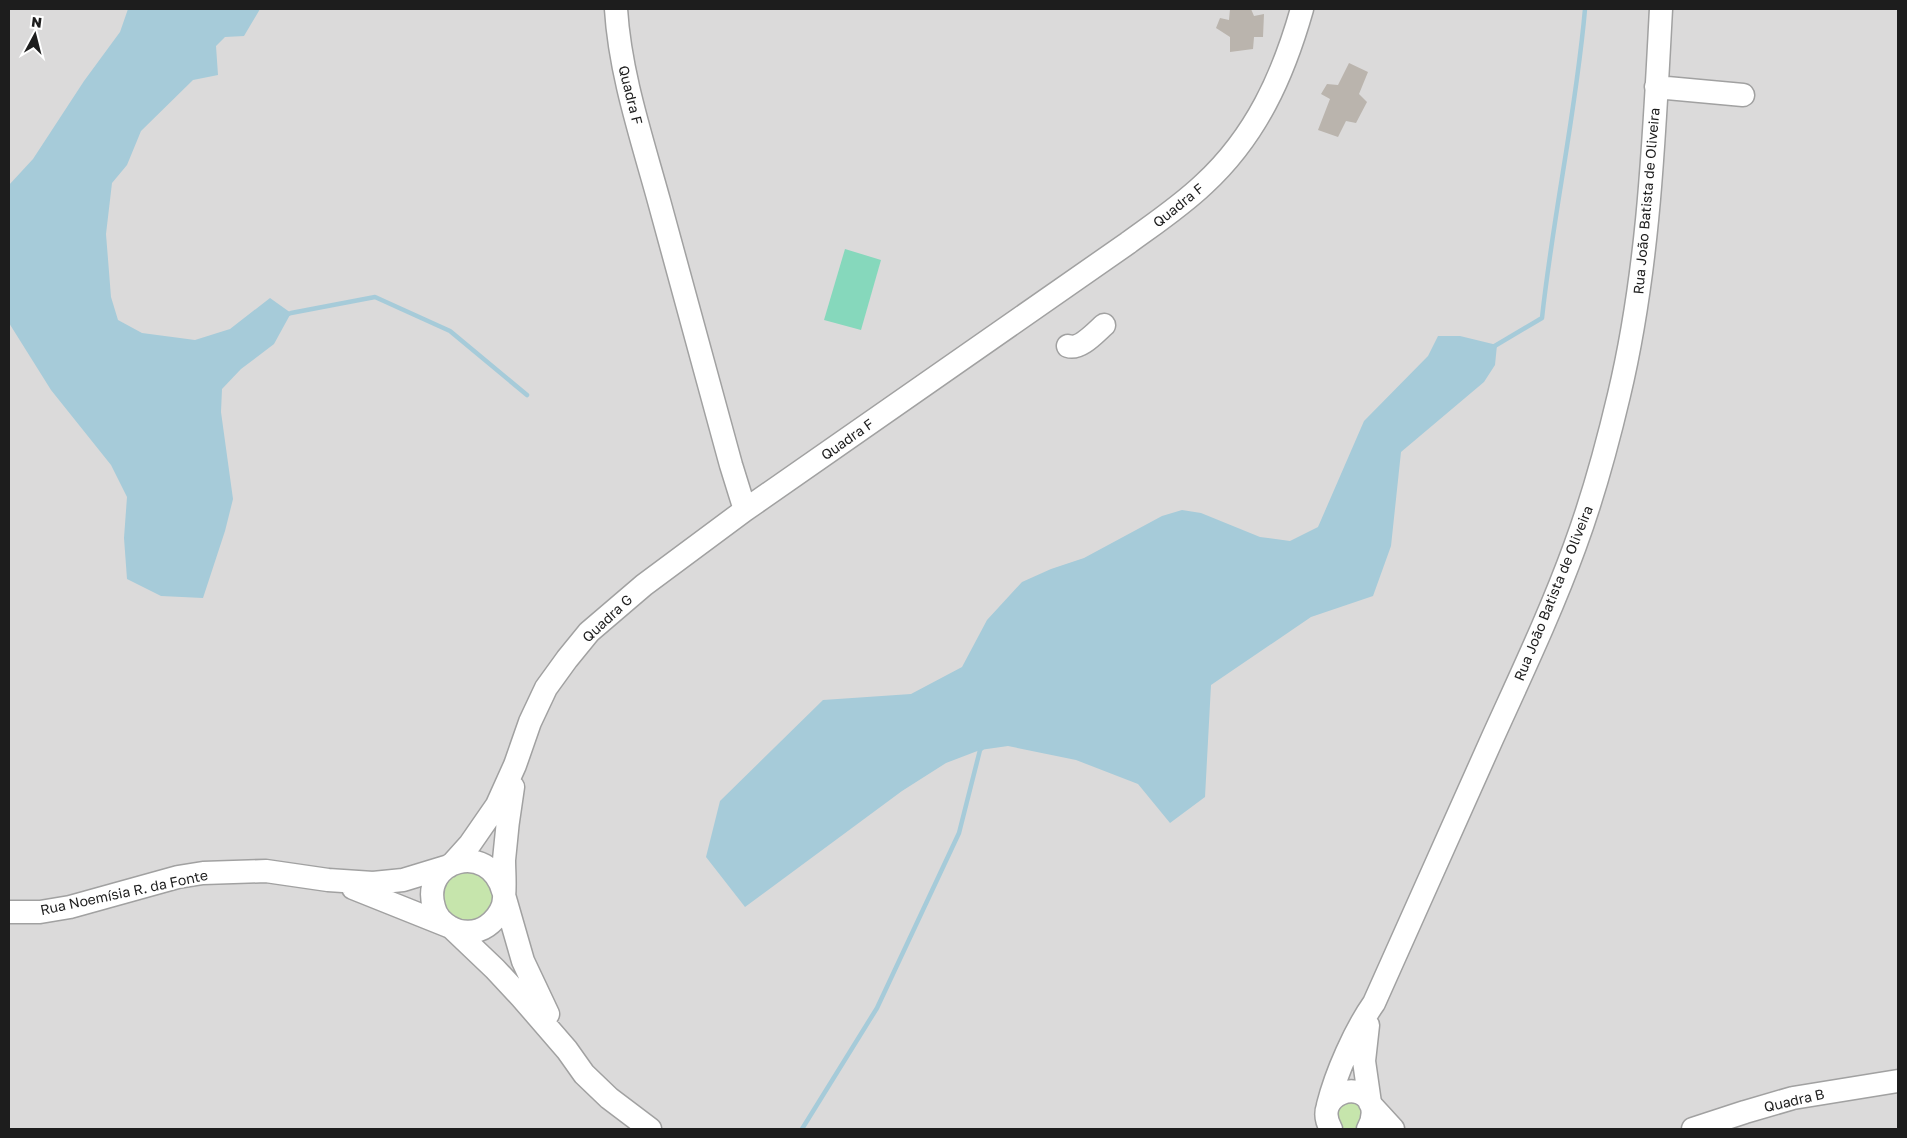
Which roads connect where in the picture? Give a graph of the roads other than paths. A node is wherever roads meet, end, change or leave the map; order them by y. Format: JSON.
{"nodes":[{"id":1,"x":616,"y":9,"type":"edge"},
{"id":2,"x":1302,"y":9,"type":"edge"},
{"id":3,"x":1661,"y":9,"type":"edge"},
{"id":4,"x":1656,"y":87,"type":"junction"},
{"id":5,"x":1743,"y":95,"type":"dead end"},
{"id":6,"x":1104,"y":325,"type":"dead end"},
{"id":7,"x":1068,"y":346,"type":"dead end"},
{"id":8,"x":745,"y":510,"type":"junction"},
{"id":9,"x":515,"y":765,"type":"junction"},
{"id":10,"x":450,"y":865,"type":"junction"},
{"id":11,"x":328,"y":880,"type":"junction"},
{"id":12,"x":504,"y":893,"type":"junction"},
{"id":13,"x":9,"y":912,"type":"edge"},
{"id":14,"x":451,"y":928,"type":"junction"},
{"id":15,"x":1374,"y":1003,"type":"junction"},
{"id":16,"x":567,"y":1050,"type":"junction"},
{"id":17,"x":1898,"y":1081,"type":"edge"},
{"id":18,"x":1371,"y":1104,"type":"junction"},
{"id":19,"x":1329,"y":1114,"type":"edge"},
{"id":20,"x":650,"y":1129,"type":"edge"},
{"id":21,"x":1314,"y":1129,"type":"edge"},
{"id":22,"x":1368,"y":1129,"type":"edge"},
{"id":23,"x":1393,"y":1129,"type":"edge"},
{"id":24,"x":1693,"y":1129,"type":"edge"}],
"edges":[{"from":1,"to":8,"type":"street","name":"Quadra F"},
{"from":2,"to":8,"type":"street","name":"Quadra F"},
{"from":3,"to":4,"type":"street","name":"Rua João Batista de Oliveira"},
{"from":4,"to":5,"type":"street"},
{"from":4,"to":15,"type":"street","name":"Rua João Batista de Oliveira"},
{"from":6,"to":7,"type":"street"},
{"from":8,"to":9,"type":"street","name":"Quadra G"},
{"from":9,"to":10,"type":"street","name":"Quadra G"},
{"from":9,"to":12,"type":"street","name":"Quadra G"},
{"from":10,"to":11,"type":"street","name":"Rua Noemísia R. da Fonte"},
{"from":10,"to":12,"type":"street"},
{"from":10,"to":14,"type":"street"},
{"from":11,"to":13,"type":"street","name":"Rua Noemísia R. da Fonte"},
{"from":11,"to":14,"type":"street","name":"Rua Noemísia R. da Fonte"},
{"from":12,"to":14,"type":"street"},
{"from":12,"to":16,"type":"street"},
{"from":14,"to":16,"type":"street"},
{"from":15,"to":18,"type":"street","name":"Rua João Batista de Oliveira"},
{"from":15,"to":19,"type":"street","name":"Rua João Batista de Oliveira"},
{"from":16,"to":20,"type":"street"},
{"from":17,"to":24,"type":"street","name":"Quadra B"},
{"from":18,"to":19,"type":"street"},
{"from":18,"to":22,"type":"street","name":"Rua João Batista de Oliveira"},
{"from":18,"to":23,"type":"street"},
{"from":19,"to":21,"type":"street"}]}
